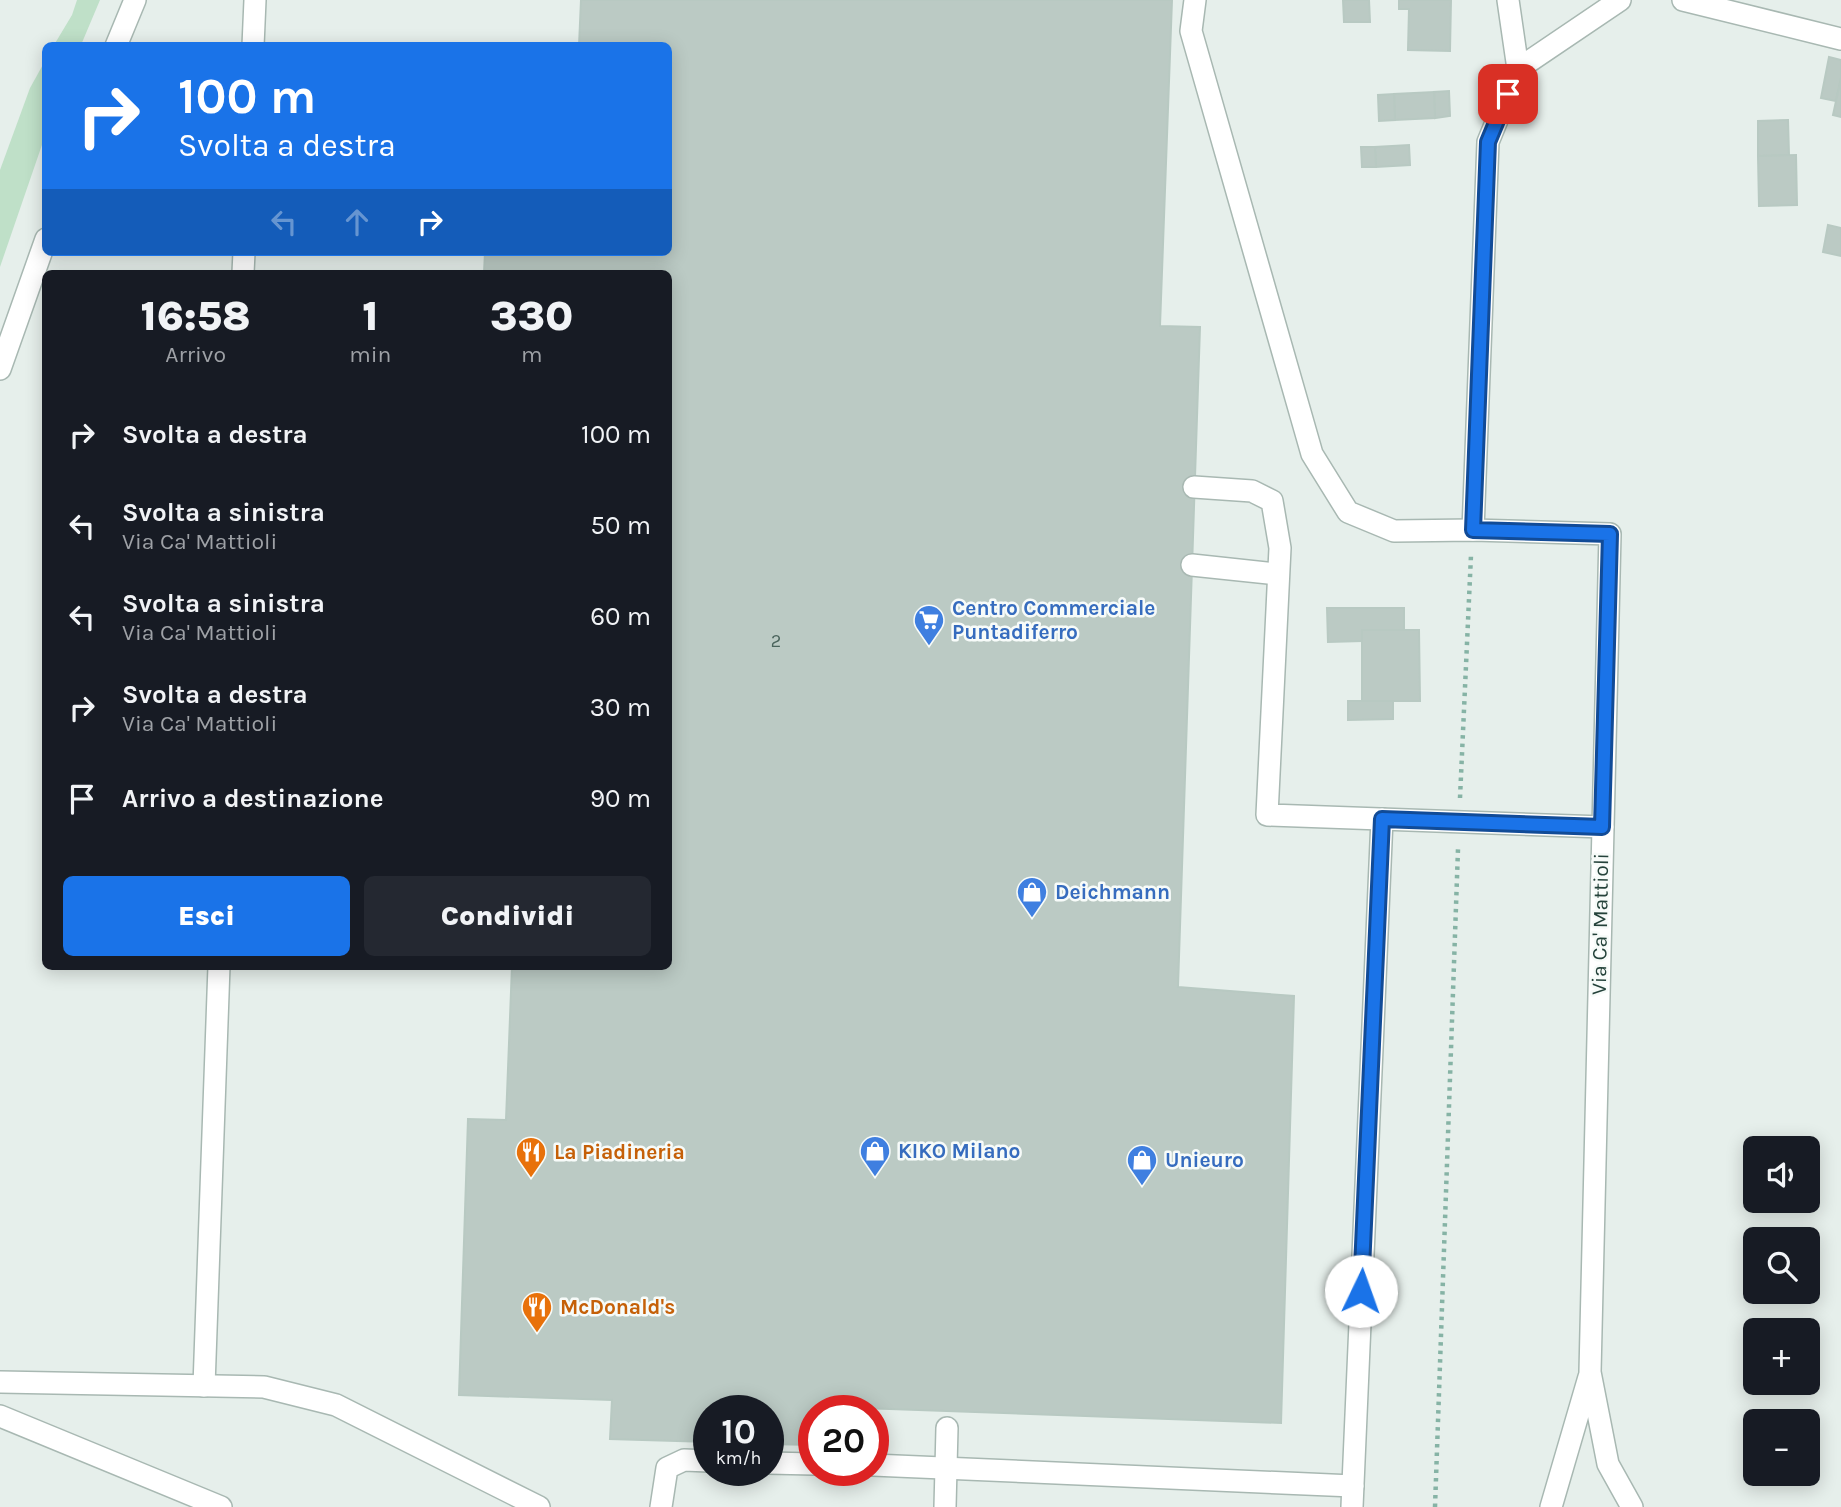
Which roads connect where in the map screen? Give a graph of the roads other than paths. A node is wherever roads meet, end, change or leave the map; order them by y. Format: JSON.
{"nodes":[{"id":1,"x":135,"y":0,"type":"edge"},
{"id":2,"x":255,"y":0,"type":"edge"},
{"id":3,"x":1195,"y":0,"type":"edge"},
{"id":4,"x":1508,"y":0,"type":"edge"},
{"id":5,"x":1620,"y":0,"type":"edge"},
{"id":6,"x":1683,"y":0,"type":"edge"},
{"id":7,"x":1841,"y":39,"type":"edge"},
{"id":8,"x":118,"y":42,"type":"edge"},
{"id":9,"x":253,"y":42,"type":"edge"},
{"id":10,"x":1518,"y":69,"type":"junction"},
{"id":11,"x":42,"y":250,"type":"edge"},
{"id":12,"x":0,"y":369,"type":"edge"},
{"id":13,"x":1194,"y":487,"type":"dead end"},
{"id":14,"x":1473,"y":530,"type":"junction"},
{"id":15,"x":1192,"y":565,"type":"dead end"},
{"id":16,"x":1277,"y":574,"type":"junction"},
{"id":17,"x":1382,"y":819,"type":"junction"},
{"id":18,"x":1602,"y":827,"type":"junction"},
{"id":19,"x":219,"y":970,"type":"edge"},
{"id":20,"x":1590,"y":1372,"type":"junction"},
{"id":21,"x":0,"y":1382,"type":"edge"},
{"id":22,"x":204,"y":1386,"type":"junction"},
{"id":23,"x":0,"y":1416,"type":"edge"},
{"id":24,"x":947,"y":1428,"type":"dead end"},
{"id":25,"x":693,"y":1460,"type":"edge"},
{"id":26,"x":889,"y":1465,"type":"edge"},
{"id":27,"x":948,"y":1467,"type":"junction"},
{"id":28,"x":1352,"y":1496,"type":"edge"},
{"id":29,"x":221,"y":1507,"type":"edge"},
{"id":30,"x":539,"y":1507,"type":"edge"},
{"id":31,"x":661,"y":1507,"type":"edge"},
{"id":32,"x":945,"y":1507,"type":"edge"},
{"id":33,"x":1550,"y":1507,"type":"edge"},
{"id":34,"x":1632,"y":1507,"type":"edge"}],
"edges":[{"from":1,"to":8,"type":"street"},
{"from":2,"to":9,"type":"street"},
{"from":3,"to":14,"type":"street"},
{"from":4,"to":10,"type":"street"},
{"from":5,"to":10,"type":"street"},
{"from":6,"to":7,"type":"street"},
{"from":10,"to":14,"type":"street"},
{"from":11,"to":12,"type":"street"},
{"from":13,"to":16,"type":"street"},
{"from":14,"to":18,"type":"street","name":"Via Ca' Mattioli"},
{"from":15,"to":16,"type":"street"},
{"from":16,"to":17,"type":"street"},
{"from":17,"to":18,"type":"street"},
{"from":17,"to":28,"type":"street"},
{"from":18,"to":20,"type":"street","name":"Via Ca' Mattioli"},
{"from":19,"to":22,"type":"street"},
{"from":20,"to":33,"type":"street","name":"Via Ca' Mattioli"},
{"from":20,"to":34,"type":"street","name":"Via Ca' Mattioli"},
{"from":21,"to":22,"type":"street"},
{"from":22,"to":30,"type":"street"},
{"from":23,"to":29,"type":"street"},
{"from":24,"to":27,"type":"street"},
{"from":25,"to":31,"type":"street"},
{"from":26,"to":27,"type":"street"},
{"from":27,"to":28,"type":"street"},
{"from":27,"to":32,"type":"street"}]}
